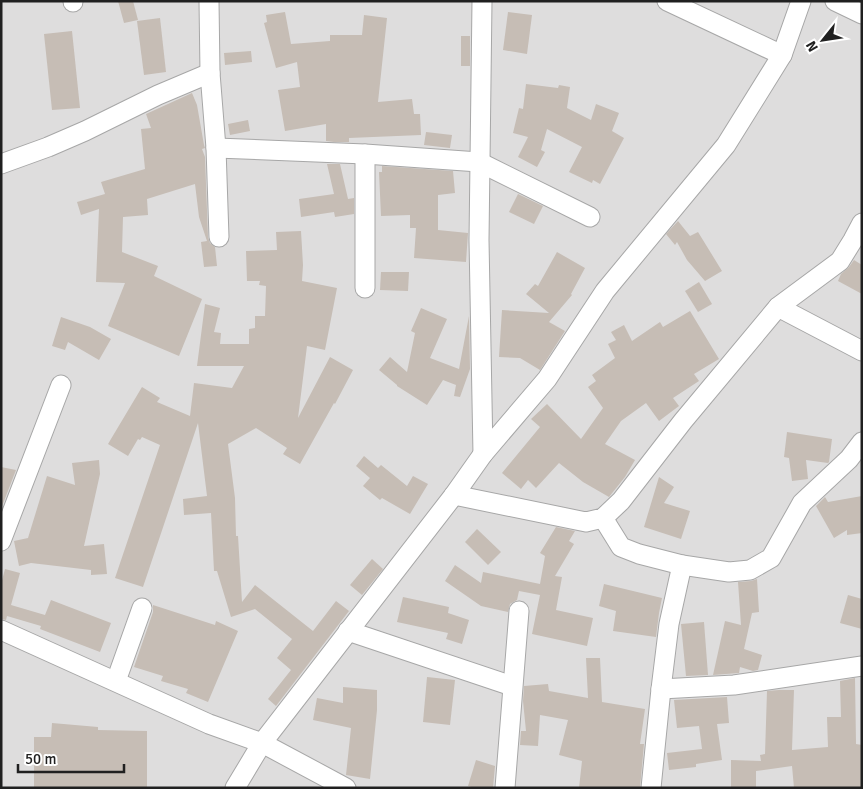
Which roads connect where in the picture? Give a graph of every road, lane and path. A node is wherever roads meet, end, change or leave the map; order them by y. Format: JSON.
{"nodes":[{"id":1,"x":209,"y":1,"type":"edge"},
{"id":2,"x":482,"y":1,"type":"edge"},
{"id":3,"x":667,"y":1,"type":"edge"},
{"id":4,"x":801,"y":1,"type":"edge"},
{"id":5,"x":835,"y":1,"type":"edge"},
{"id":6,"x":862,"y":14,"type":"edge"},
{"id":7,"x":782,"y":55,"type":"junction"},
{"id":8,"x":210,"y":74,"type":"junction"},
{"id":9,"x":216,"y":148,"type":"junction"},
{"id":10,"x":365,"y":154,"type":"junction"},
{"id":11,"x":479,"y":162,"type":"junction"},
{"id":12,"x":1,"y":164,"type":"edge"},
{"id":13,"x":590,"y":217,"type":"dead end"},
{"id":14,"x":862,"y":223,"type":"edge"},
{"id":15,"x":219,"y":238,"type":"dead end"},
{"id":16,"x":365,"y":288,"type":"dead end"},
{"id":17,"x":778,"y":307,"type":"junction"},
{"id":18,"x":862,"y":351,"type":"edge"},
{"id":19,"x":61,"y":385,"type":"dead end"},
{"id":20,"x":862,"y":442,"type":"edge"},
{"id":21,"x":483,"y":454,"type":"junction"},
{"id":22,"x":454,"y":495,"type":"junction"},
{"id":23,"x":603,"y":518,"type":"junction"},
{"id":24,"x":1,"y":541,"type":"edge"},
{"id":25,"x":682,"y":565,"type":"junction"},
{"id":26,"x":142,"y":608,"type":"dead end"},
{"id":27,"x":519,"y":611,"type":"dead end"},
{"id":28,"x":1,"y":630,"type":"edge"},
{"id":29,"x":348,"y":631,"type":"junction"},
{"id":30,"x":862,"y":666,"type":"edge"},
{"id":31,"x":116,"y":681,"type":"junction"},
{"id":32,"x":512,"y":686,"type":"junction"},
{"id":33,"x":661,"y":689,"type":"junction"},
{"id":34,"x":262,"y":743,"type":"junction"},
{"id":35,"x":235,"y":788,"type":"edge"},
{"id":36,"x":346,"y":788,"type":"edge"},
{"id":37,"x":504,"y":788,"type":"edge"},
{"id":38,"x":651,"y":788,"type":"edge"}],
"edges":[{"from":1,"to":8,"type":"street"},
{"from":2,"to":11,"type":"street"},
{"from":3,"to":7,"type":"street"},
{"from":4,"to":7,"type":"street"},
{"from":5,"to":6,"type":"street"},
{"from":7,"to":21,"type":"street"},
{"from":8,"to":9,"type":"street"},
{"from":8,"to":12,"type":"street"},
{"from":9,"to":10,"type":"street"},
{"from":9,"to":15,"type":"street"},
{"from":10,"to":11,"type":"street"},
{"from":10,"to":16,"type":"street"},
{"from":11,"to":13,"type":"street"},
{"from":11,"to":21,"type":"street"},
{"from":14,"to":17,"type":"street"},
{"from":17,"to":18,"type":"street"},
{"from":17,"to":23,"type":"street"},
{"from":19,"to":24,"type":"street"},
{"from":20,"to":25,"type":"street"},
{"from":21,"to":22,"type":"street"},
{"from":22,"to":23,"type":"street"},
{"from":22,"to":29,"type":"street"},
{"from":23,"to":25,"type":"street"},
{"from":25,"to":33,"type":"street"},
{"from":26,"to":31,"type":"street"},
{"from":27,"to":32,"type":"street"},
{"from":28,"to":31,"type":"street"},
{"from":29,"to":32,"type":"street"},
{"from":29,"to":34,"type":"street"},
{"from":30,"to":33,"type":"street"},
{"from":31,"to":34,"type":"street"},
{"from":32,"to":37,"type":"street"},
{"from":33,"to":38,"type":"street"},
{"from":34,"to":35,"type":"street"},
{"from":34,"to":36,"type":"street"}]}
